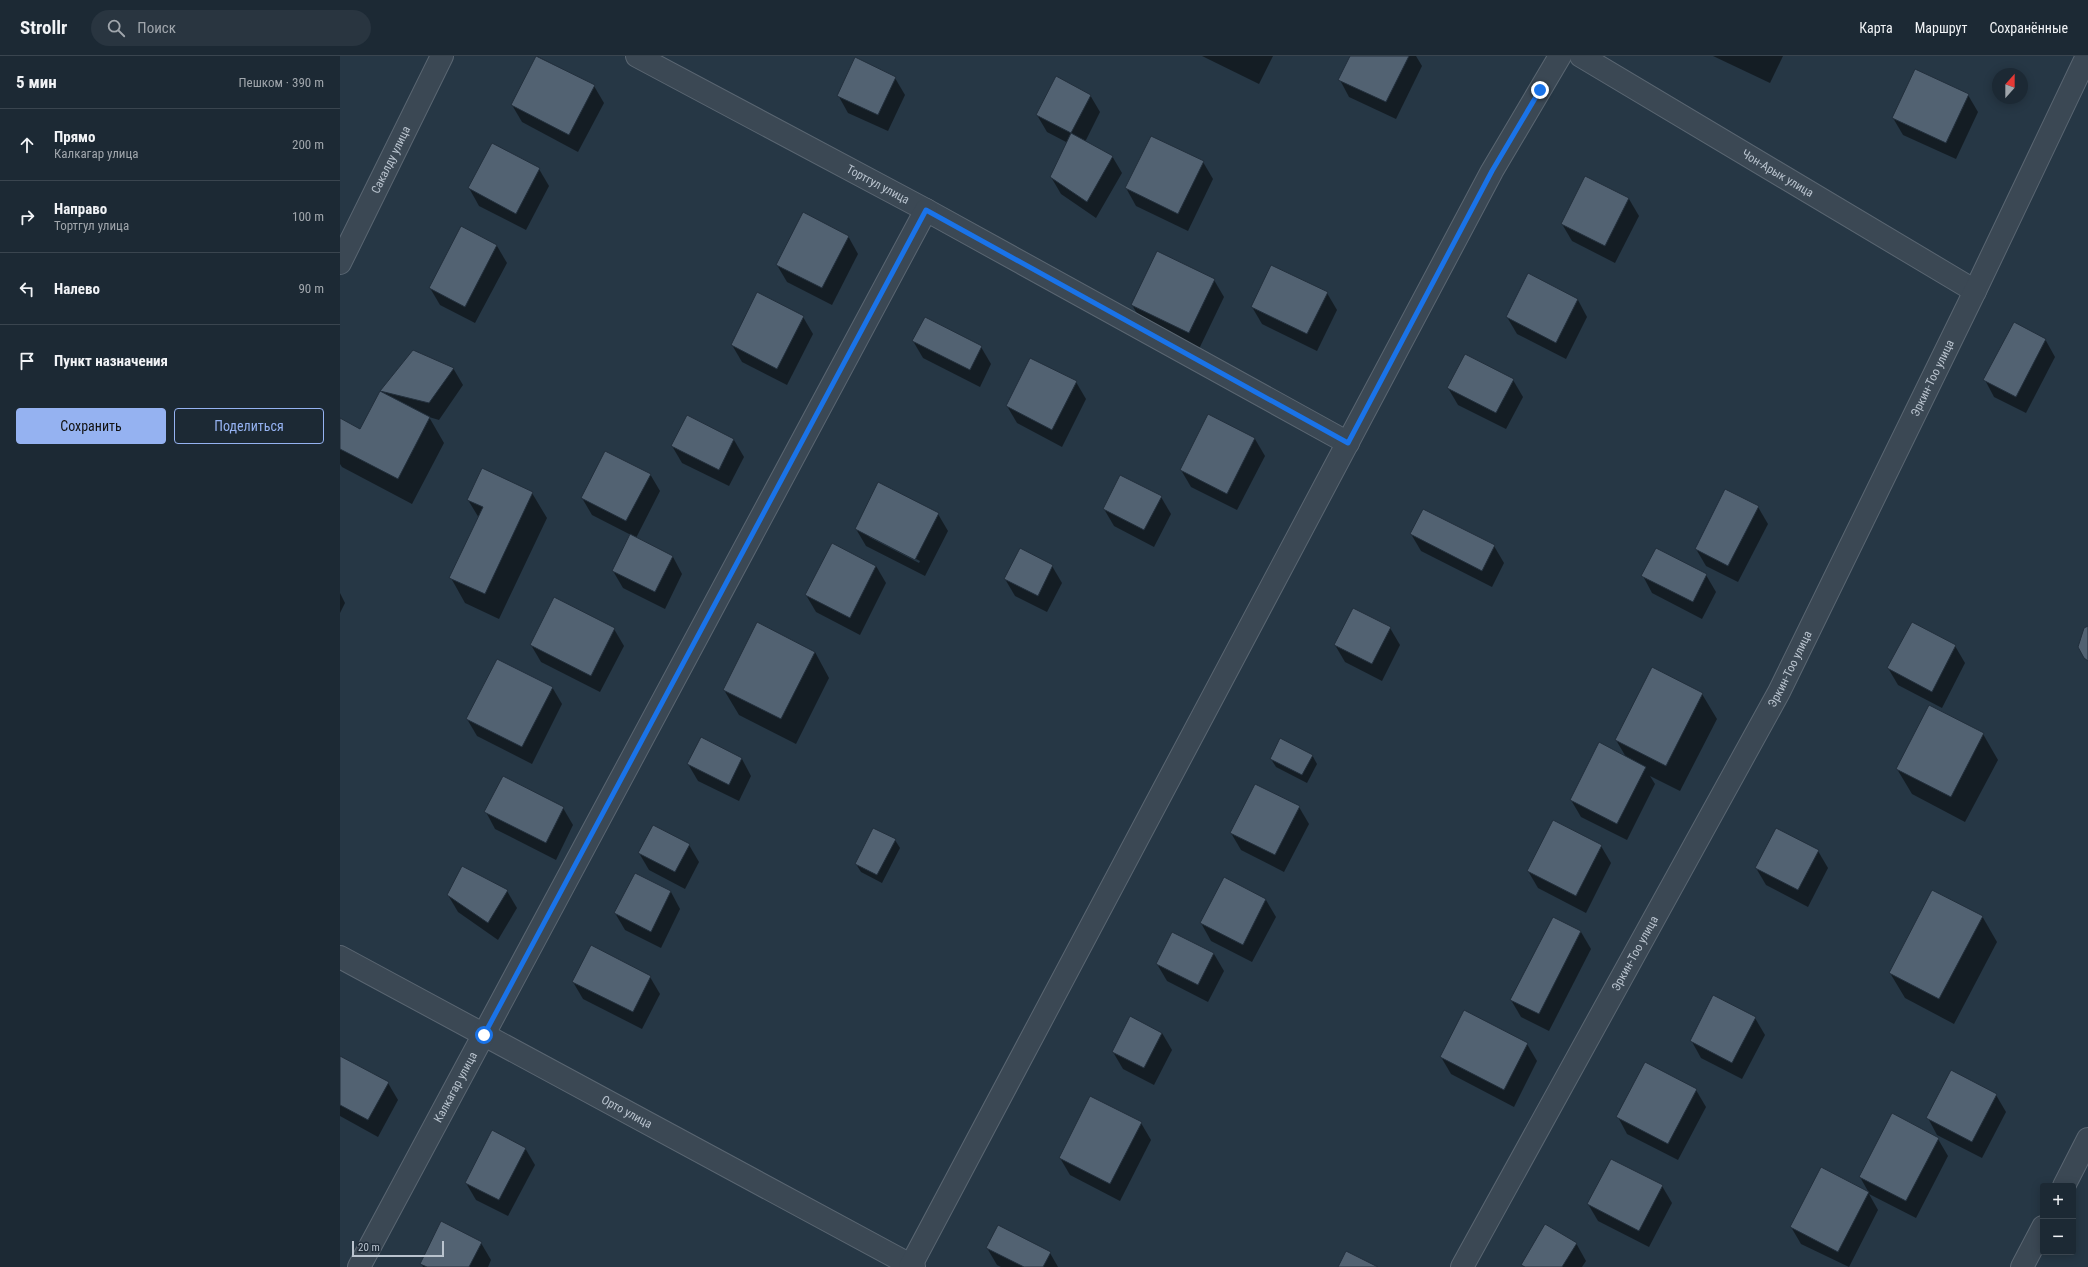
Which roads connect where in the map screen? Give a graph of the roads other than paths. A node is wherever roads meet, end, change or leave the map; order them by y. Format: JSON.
{"nodes":[{"id":1,"x":442,"y":56,"type":"edge"},
{"id":2,"x":637,"y":56,"type":"edge"},
{"id":3,"x":1560,"y":56,"type":"edge"},
{"id":4,"x":1580,"y":56,"type":"edge"},
{"id":5,"x":2087,"y":56,"type":"edge"},
{"id":6,"x":926,"y":210,"type":"junction"},
{"id":7,"x":340,"y":263,"type":"edge"},
{"id":8,"x":1975,"y":291,"type":"junction"},
{"id":9,"x":1348,"y":443,"type":"junction"},
{"id":10,"x":340,"y":957,"type":"edge"},
{"id":11,"x":484,"y":1035,"type":"junction"},
{"id":12,"x":2088,"y":1139,"type":"edge"},
{"id":13,"x":2066,"y":1183,"type":"edge"},
{"id":14,"x":2040,"y":1233,"type":"edge"},
{"id":15,"x":911,"y":1266,"type":"edge"},
{"id":16,"x":359,"y":1267,"type":"edge"},
{"id":17,"x":1462,"y":1267,"type":"edge"},
{"id":18,"x":2022,"y":1267,"type":"edge"}],
"edges":[{"from":1,"to":7,"type":"street","name":"Сакалду улица"},
{"from":2,"to":6,"type":"street","name":"Тортгул улица"},
{"from":3,"to":9,"type":"street"},
{"from":4,"to":8,"type":"street","name":"Чон-Арык улица"},
{"from":5,"to":8,"type":"street","name":"Эркин-Тоо улица"},
{"from":6,"to":9,"type":"street","name":"Тортгул улица"},
{"from":6,"to":11,"type":"street","name":"Калкагар улица"},
{"from":8,"to":17,"type":"street","name":"Эркин-Тоо улица"},
{"from":9,"to":15,"type":"street"},
{"from":10,"to":11,"type":"street","name":"Орто улица"},
{"from":11,"to":15,"type":"street","name":"Орто улица"},
{"from":11,"to":16,"type":"street","name":"Калкагар улица"},
{"from":12,"to":13,"type":"street"},
{"from":14,"to":18,"type":"street"}]}
